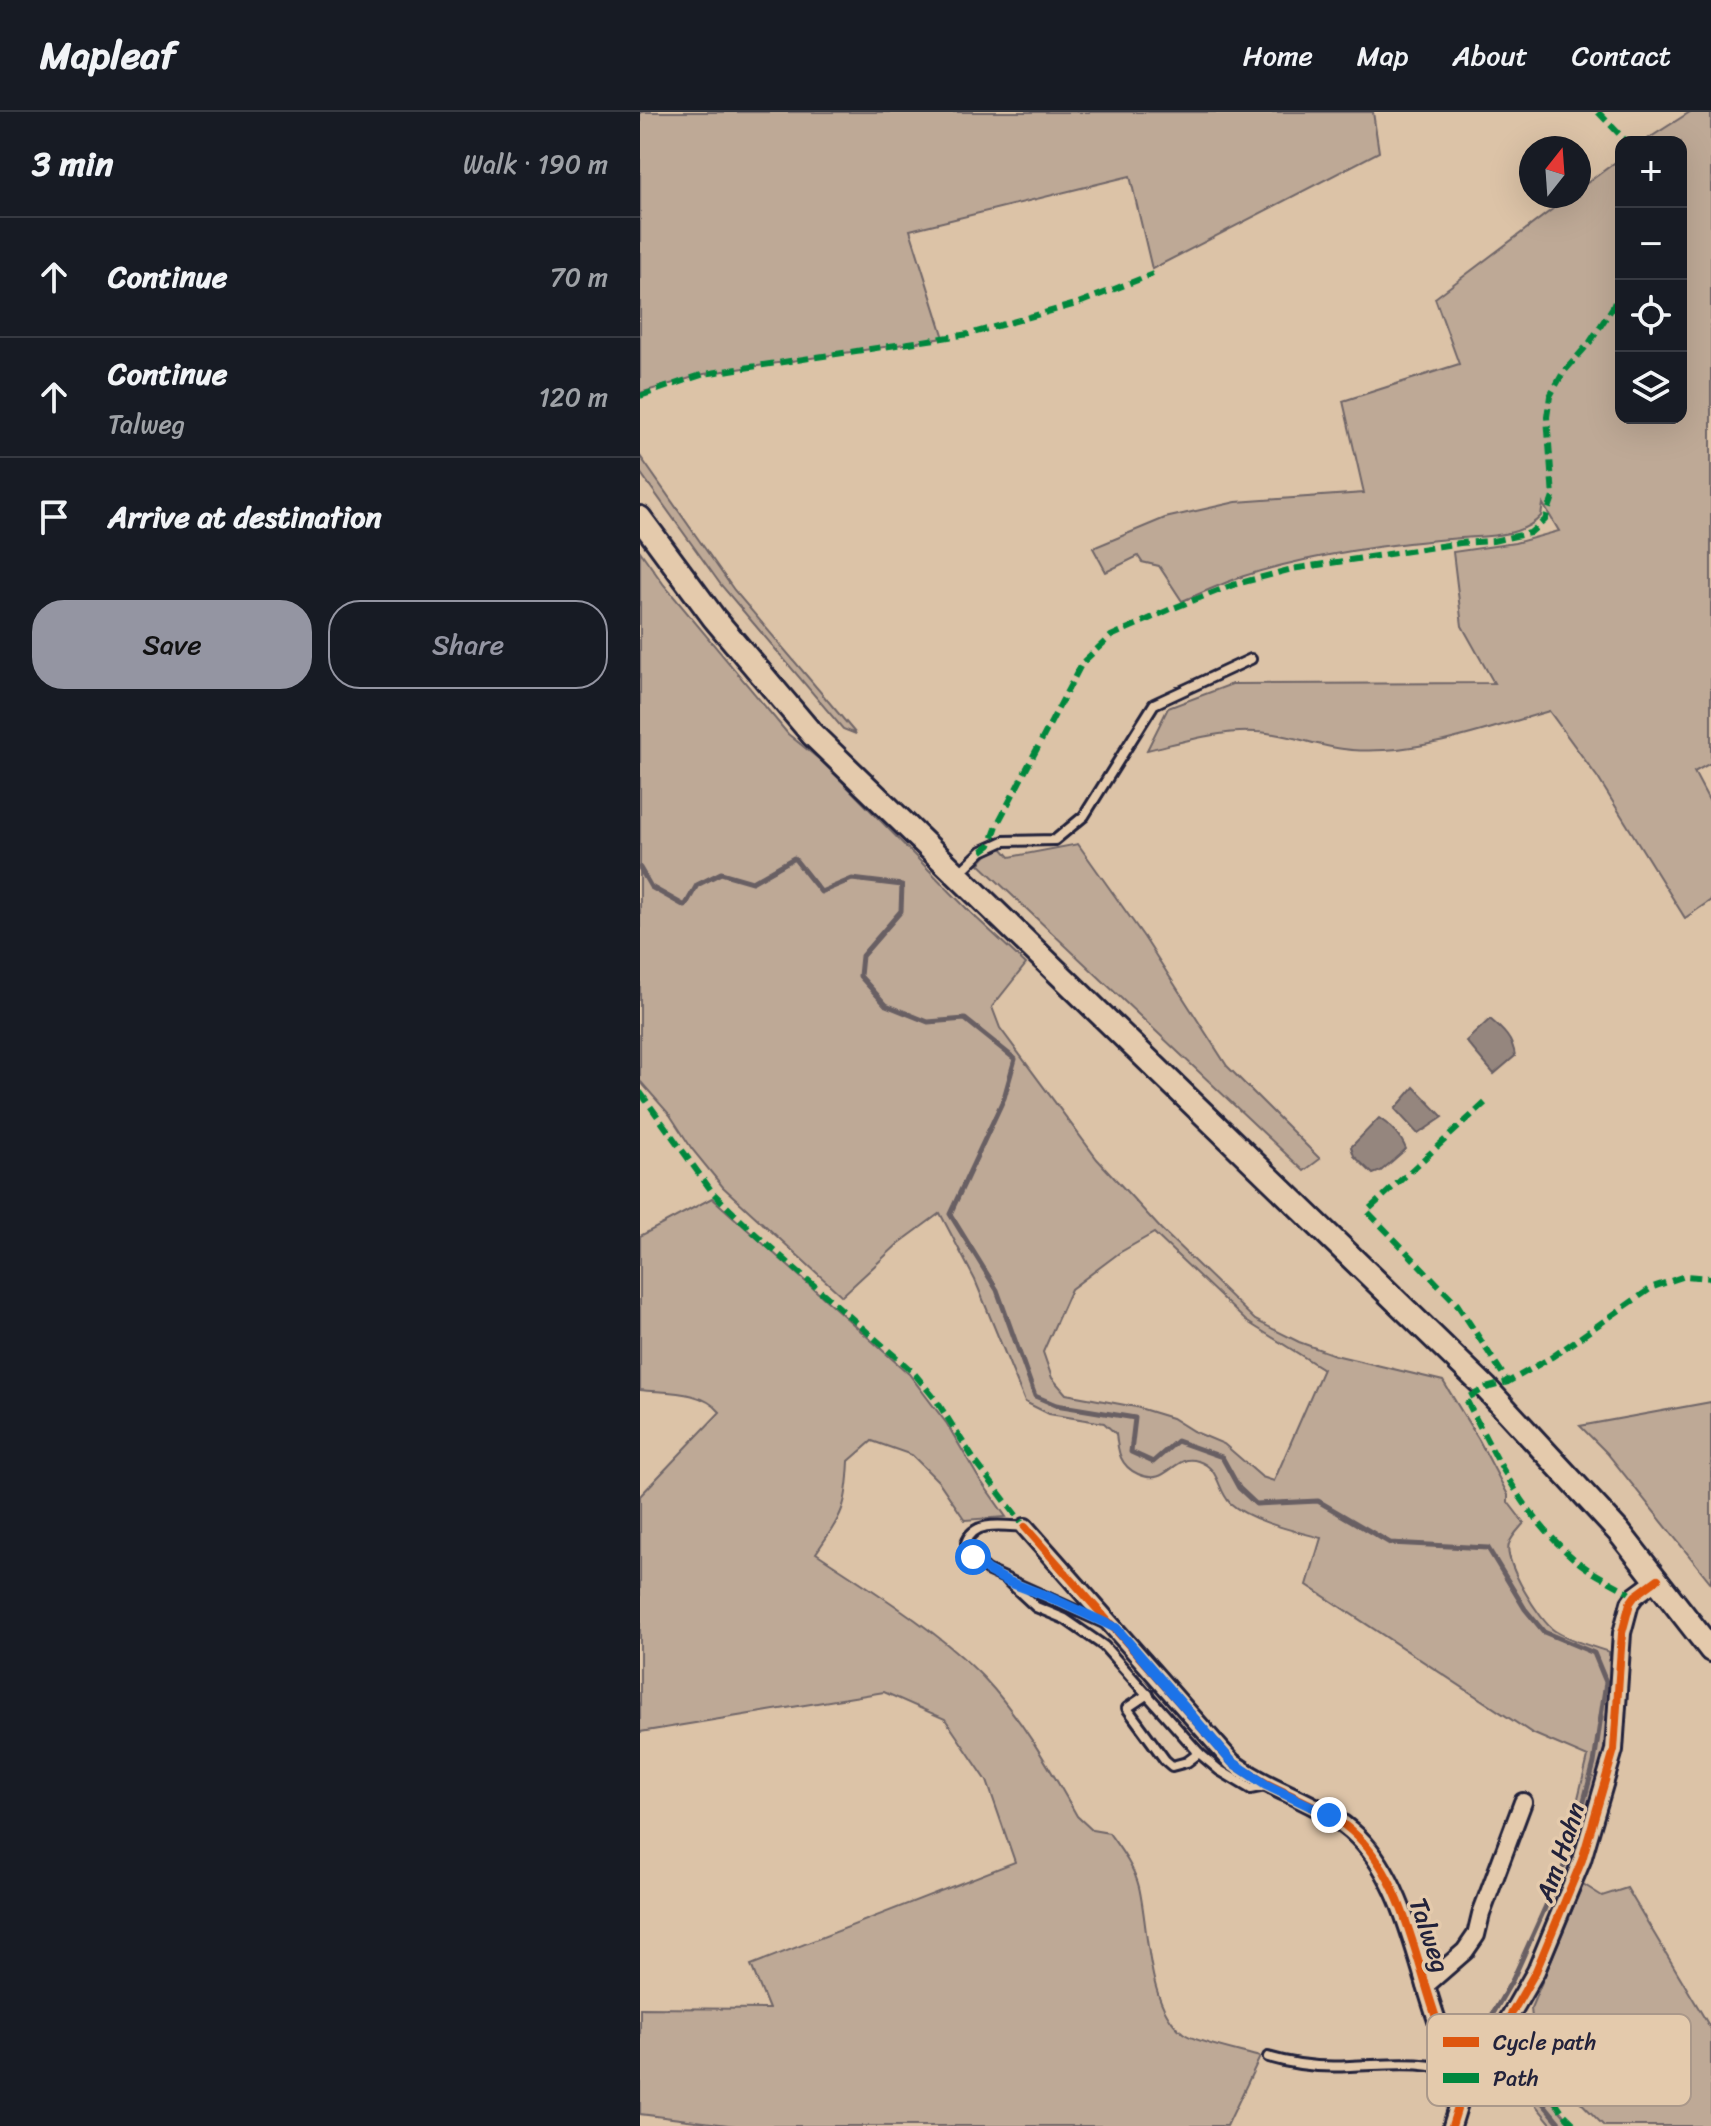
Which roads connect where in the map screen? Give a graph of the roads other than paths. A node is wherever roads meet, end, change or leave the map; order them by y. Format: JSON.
{"nodes":[{"id":1,"x":640,"y":518,"type":"edge"},
{"id":2,"x":1251,"y":659,"type":"dead end"},
{"id":3,"x":957,"y":874,"type":"junction"},
{"id":4,"x":1025,"y":1527,"type":"joint"},
{"id":5,"x":1658,"y":1579,"type":"junction"},
{"id":6,"x":1009,"y":1582,"type":"junction"},
{"id":7,"x":1116,"y":1628,"type":"junction"},
{"id":8,"x":1711,"y":1650,"type":"edge"},
{"id":9,"x":1148,"y":1694,"type":"junction"},
{"id":10,"x":1199,"y":1753,"type":"junction"},
{"id":11,"x":1266,"y":1785,"type":"junction"},
{"id":12,"x":1523,"y":1802,"type":"dead end"},
{"id":13,"x":1426,"y":1985,"type":"junction"},
{"id":14,"x":1436,"y":2014,"type":"edge"},
{"id":15,"x":1510,"y":2014,"type":"edge"},
{"id":16,"x":1268,"y":2057,"type":"dead end"},
{"id":17,"x":1427,"y":2065,"type":"edge"},
{"id":18,"x":1458,"y":2106,"type":"edge"},
{"id":19,"x":1452,"y":2126,"type":"edge"}],
"edges":[{"from":1,"to":3,"type":"main road"},
{"from":2,"to":3,"type":"lane"},
{"from":3,"to":5,"type":"main road"},
{"from":4,"to":6,"type":"lane"},
{"from":4,"to":7,"type":"street","name":"Talweg"},
{"from":5,"to":8,"type":"main road"},
{"from":5,"to":15,"type":"street","name":"Am Hahn"},
{"from":6,"to":7,"type":"lane"},
{"from":6,"to":9,"type":"lane"},
{"from":7,"to":11,"type":"street","name":"Talweg"},
{"from":9,"to":10,"type":"lane"},
{"from":9,"to":10,"type":"lane"},
{"from":10,"to":11,"type":"lane"},
{"from":11,"to":13,"type":"street","name":"Talweg"},
{"from":12,"to":13,"type":"street"},
{"from":13,"to":14,"type":"street","name":"Talweg"},
{"from":16,"to":17,"type":"lane"},
{"from":18,"to":19,"type":"street","name":"Am Hahn"}]}
